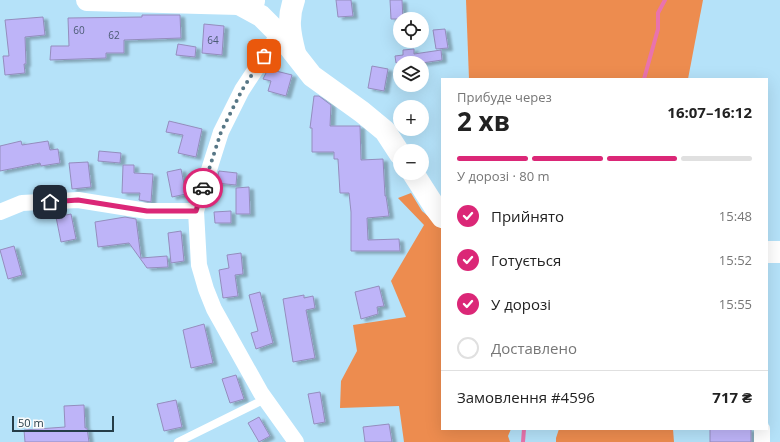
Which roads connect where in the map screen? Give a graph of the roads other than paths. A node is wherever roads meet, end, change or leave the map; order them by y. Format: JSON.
{"nodes":[{"id":1,"x":87,"y":0,"type":"edge"},
{"id":2,"x":262,"y":0,"type":"edge"},
{"id":3,"x":294,"y":0,"type":"edge"},
{"id":4,"x":239,"y":4,"type":"junction"},
{"id":5,"x":279,"y":34,"type":"junction"},
{"id":6,"x":295,"y":54,"type":"junction"},
{"id":7,"x":393,"y":144,"type":"edge"},
{"id":8,"x":417,"y":180,"type":"edge"},
{"id":9,"x":196,"y":211,"type":"junction"},
{"id":10,"x":0,"y":212,"type":"edge"},
{"id":11,"x":441,"y":216,"type":"edge"},
{"id":12,"x":768,"y":252,"type":"edge"},
{"id":13,"x":780,"y":252,"type":"edge"},
{"id":14,"x":265,"y":399,"type":"junction"},
{"id":15,"x":762,"y":430,"type":"edge"},
{"id":16,"x":178,"y":442,"type":"edge"},
{"id":17,"x":296,"y":442,"type":"edge"},
{"id":18,"x":762,"y":442,"type":"edge"}],
"edges":[{"from":1,"to":4,"type":"main road"},
{"from":2,"to":4,"type":"main road"},
{"from":3,"to":6,"type":"main road"},
{"from":4,"to":5,"type":"main road"},
{"from":5,"to":6,"type":"main road"},
{"from":5,"to":9,"type":"street"},
{"from":6,"to":7,"type":"main road"},
{"from":8,"to":11,"type":"main road"},
{"from":9,"to":10,"type":"street"},
{"from":9,"to":14,"type":"street"},
{"from":12,"to":13,"type":"main road"},
{"from":14,"to":16,"type":"lane"},
{"from":14,"to":17,"type":"street"},
{"from":15,"to":18,"type":"street"}]}
